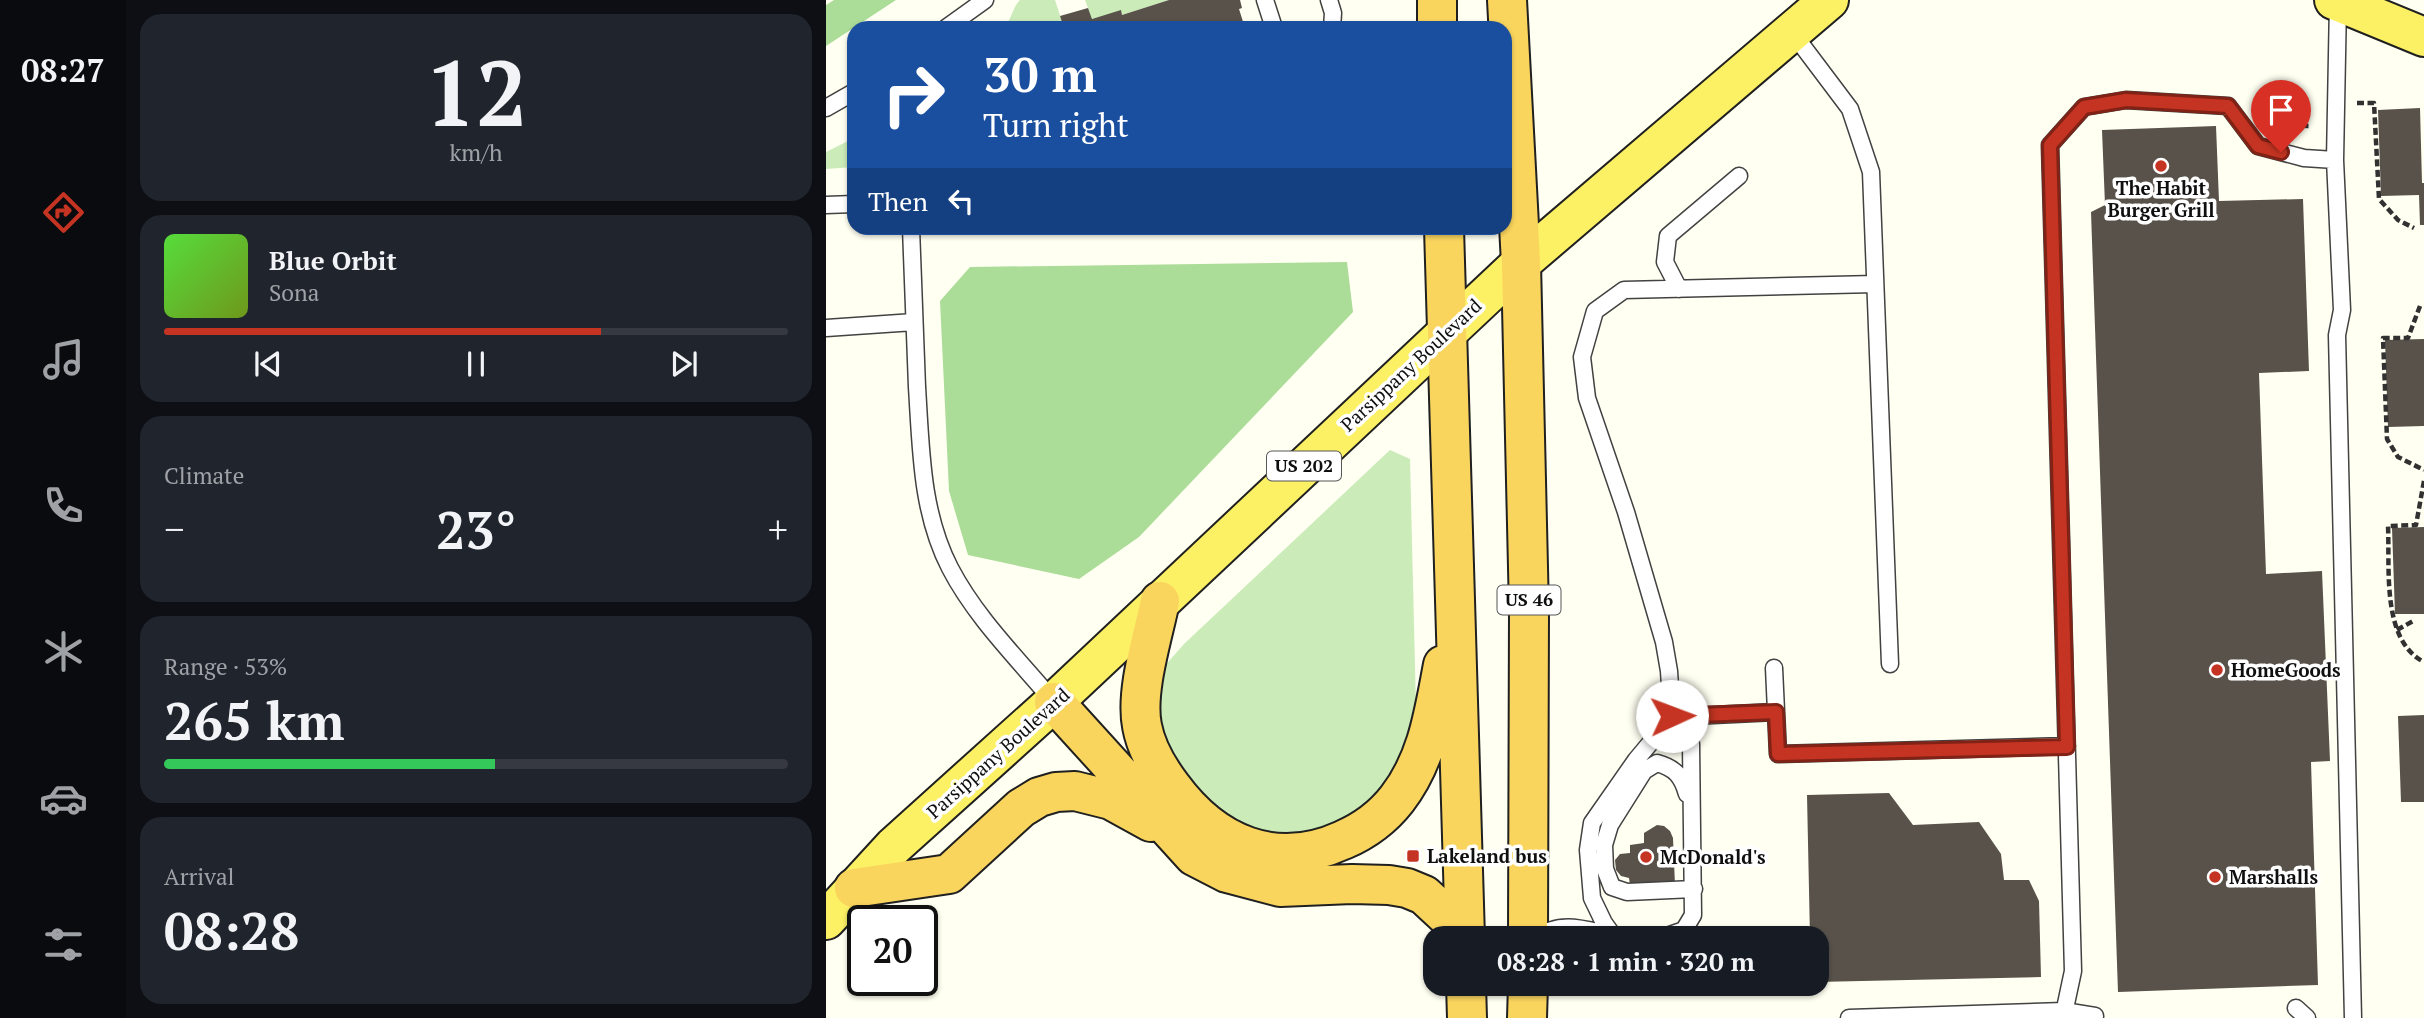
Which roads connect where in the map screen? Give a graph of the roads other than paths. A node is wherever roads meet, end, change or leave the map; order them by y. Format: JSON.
{"nodes":[{"id":1,"x":985,"y":0,"type":"edge"},
{"id":2,"x":1265,"y":0,"type":"edge"},
{"id":3,"x":1329,"y":0,"type":"edge"},
{"id":4,"x":1437,"y":0,"type":"edge"},
{"id":5,"x":1829,"y":0,"type":"edge"},
{"id":6,"x":2336,"y":1,"type":"edge"},
{"id":7,"x":1512,"y":3,"type":"edge"},
{"id":8,"x":956,"y":21,"type":"edge"},
{"id":9,"x":1272,"y":21,"type":"edge"},
{"id":10,"x":1332,"y":21,"type":"edge"},
{"id":11,"x":1437,"y":21,"type":"edge"},
{"id":12,"x":1792,"y":31,"type":"junction"},
{"id":13,"x":2424,"y":37,"type":"edge"},
{"id":14,"x":847,"y":96,"type":"edge"},
{"id":15,"x":826,"y":108,"type":"edge"},
{"id":16,"x":2335,"y":160,"type":"junction"},
{"id":17,"x":1739,"y":176,"type":"dead end"},
{"id":18,"x":847,"y":204,"type":"edge"},
{"id":19,"x":826,"y":205,"type":"edge"},
{"id":20,"x":911,"y":235,"type":"edge"},
{"id":21,"x":1444,"y":235,"type":"edge"},
{"id":22,"x":1521,"y":262,"type":"junction"},
{"id":23,"x":1875,"y":284,"type":"junction"},
{"id":24,"x":1679,"y":289,"type":"junction"},
{"id":25,"x":914,"y":322,"type":"junction"},
{"id":26,"x":826,"y":328,"type":"edge"},
{"id":27,"x":1448,"y":331,"type":"junction"},
{"id":28,"x":1455,"y":580,"type":"junction"},
{"id":29,"x":1160,"y":601,"type":"junction"},
{"id":30,"x":1890,"y":664,"type":"dead end"},
{"id":31,"x":1774,"y":668,"type":"dead end"},
{"id":32,"x":1054,"y":702,"type":"junction"},
{"id":33,"x":1776,"y":712,"type":"junction"},
{"id":34,"x":1672,"y":716,"type":"junction"},
{"id":35,"x":2067,"y":747,"type":"junction"},
{"id":36,"x":1636,"y":760,"type":"junction"},
{"id":37,"x":1630,"y":793,"type":"junction"},
{"id":38,"x":1690,"y":806,"type":"junction"},
{"id":39,"x":1186,"y":847,"type":"junction"},
{"id":40,"x":854,"y":888,"type":"junction"},
{"id":41,"x":1694,"y":888,"type":"junction"},
{"id":42,"x":826,"y":920,"type":"edge"},
{"id":43,"x":1455,"y":926,"type":"edge"},
{"id":44,"x":1464,"y":926,"type":"edge"},
{"id":45,"x":1528,"y":926,"type":"edge"},
{"id":46,"x":1606,"y":926,"type":"edge"},
{"id":47,"x":1686,"y":926,"type":"edge"},
{"id":48,"x":1466,"y":996,"type":"edge"},
{"id":49,"x":1528,"y":996,"type":"edge"},
{"id":50,"x":2064,"y":1015,"type":"edge"},
{"id":51,"x":2095,"y":1016,"type":"dead end"},
{"id":52,"x":1467,"y":1018,"type":"edge"},
{"id":53,"x":1527,"y":1018,"type":"edge"},
{"id":54,"x":1849,"y":1018,"type":"edge"},
{"id":55,"x":2353,"y":1018,"type":"edge"}],
"edges":[{"from":1,"to":8,"type":"lane"},
{"from":2,"to":9,"type":"lane"},
{"from":3,"to":10,"type":"lane"},
{"from":4,"to":11,"type":"highway"},
{"from":5,"to":12,"type":"main road","name":"Parsippany Boulevard","number":"US 202"},
{"from":6,"to":13,"type":"main road"},
{"from":6,"to":16,"type":"lane"},
{"from":7,"to":22,"type":"highway","number":"US 46"},
{"from":12,"to":22,"type":"main road","name":"Parsippany Boulevard","number":"US 202"},
{"from":12,"to":23,"type":"lane"},
{"from":14,"to":15,"type":"lane"},
{"from":16,"to":35,"type":"lane"},
{"from":16,"to":55,"type":"lane"},
{"from":17,"to":24,"type":"lane"},
{"from":18,"to":19,"type":"lane"},
{"from":20,"to":25,"type":"lane"},
{"from":21,"to":27,"type":"highway"},
{"from":22,"to":27,"type":"main road","name":"Parsippany Boulevard","number":"US 202"},
{"from":22,"to":45,"type":"highway","number":"US 46"},
{"from":23,"to":24,"type":"lane"},
{"from":23,"to":30,"type":"lane"},
{"from":24,"to":34,"type":"lane"},
{"from":25,"to":26,"type":"lane"},
{"from":25,"to":32,"type":"lane"},
{"from":27,"to":28,"type":"highway"},
{"from":27,"to":29,"type":"main road","name":"Parsippany Boulevard","number":"US 202"},
{"from":28,"to":29,"type":"highway"},
{"from":28,"to":44,"type":"highway"},
{"from":29,"to":32,"type":"main road","name":"Parsippany Boulevard","number":"US 202"},
{"from":31,"to":33,"type":"lane"},
{"from":32,"to":39,"type":"highway"},
{"from":32,"to":40,"type":"main road","name":"Parsippany Boulevard","number":"US 202"},
{"from":33,"to":34,"type":"lane"},
{"from":33,"to":35,"type":"lane"},
{"from":34,"to":36,"type":"lane"},
{"from":34,"to":38,"type":"lane"},
{"from":35,"to":50,"type":"lane"},
{"from":36,"to":37,"type":"lane"},
{"from":36,"to":46,"type":"lane"},
{"from":37,"to":38,"type":"lane"},
{"from":37,"to":41,"type":"lane"},
{"from":38,"to":41,"type":"lane"},
{"from":39,"to":40,"type":"highway"},
{"from":39,"to":43,"type":"highway"},
{"from":40,"to":42,"type":"main road","name":"Parsippany Boulevard","number":"US 202"},
{"from":41,"to":47,"type":"lane"},
{"from":48,"to":52,"type":"highway"},
{"from":49,"to":53,"type":"highway"},
{"from":50,"to":51,"type":"lane"},
{"from":50,"to":54,"type":"lane"}]}
